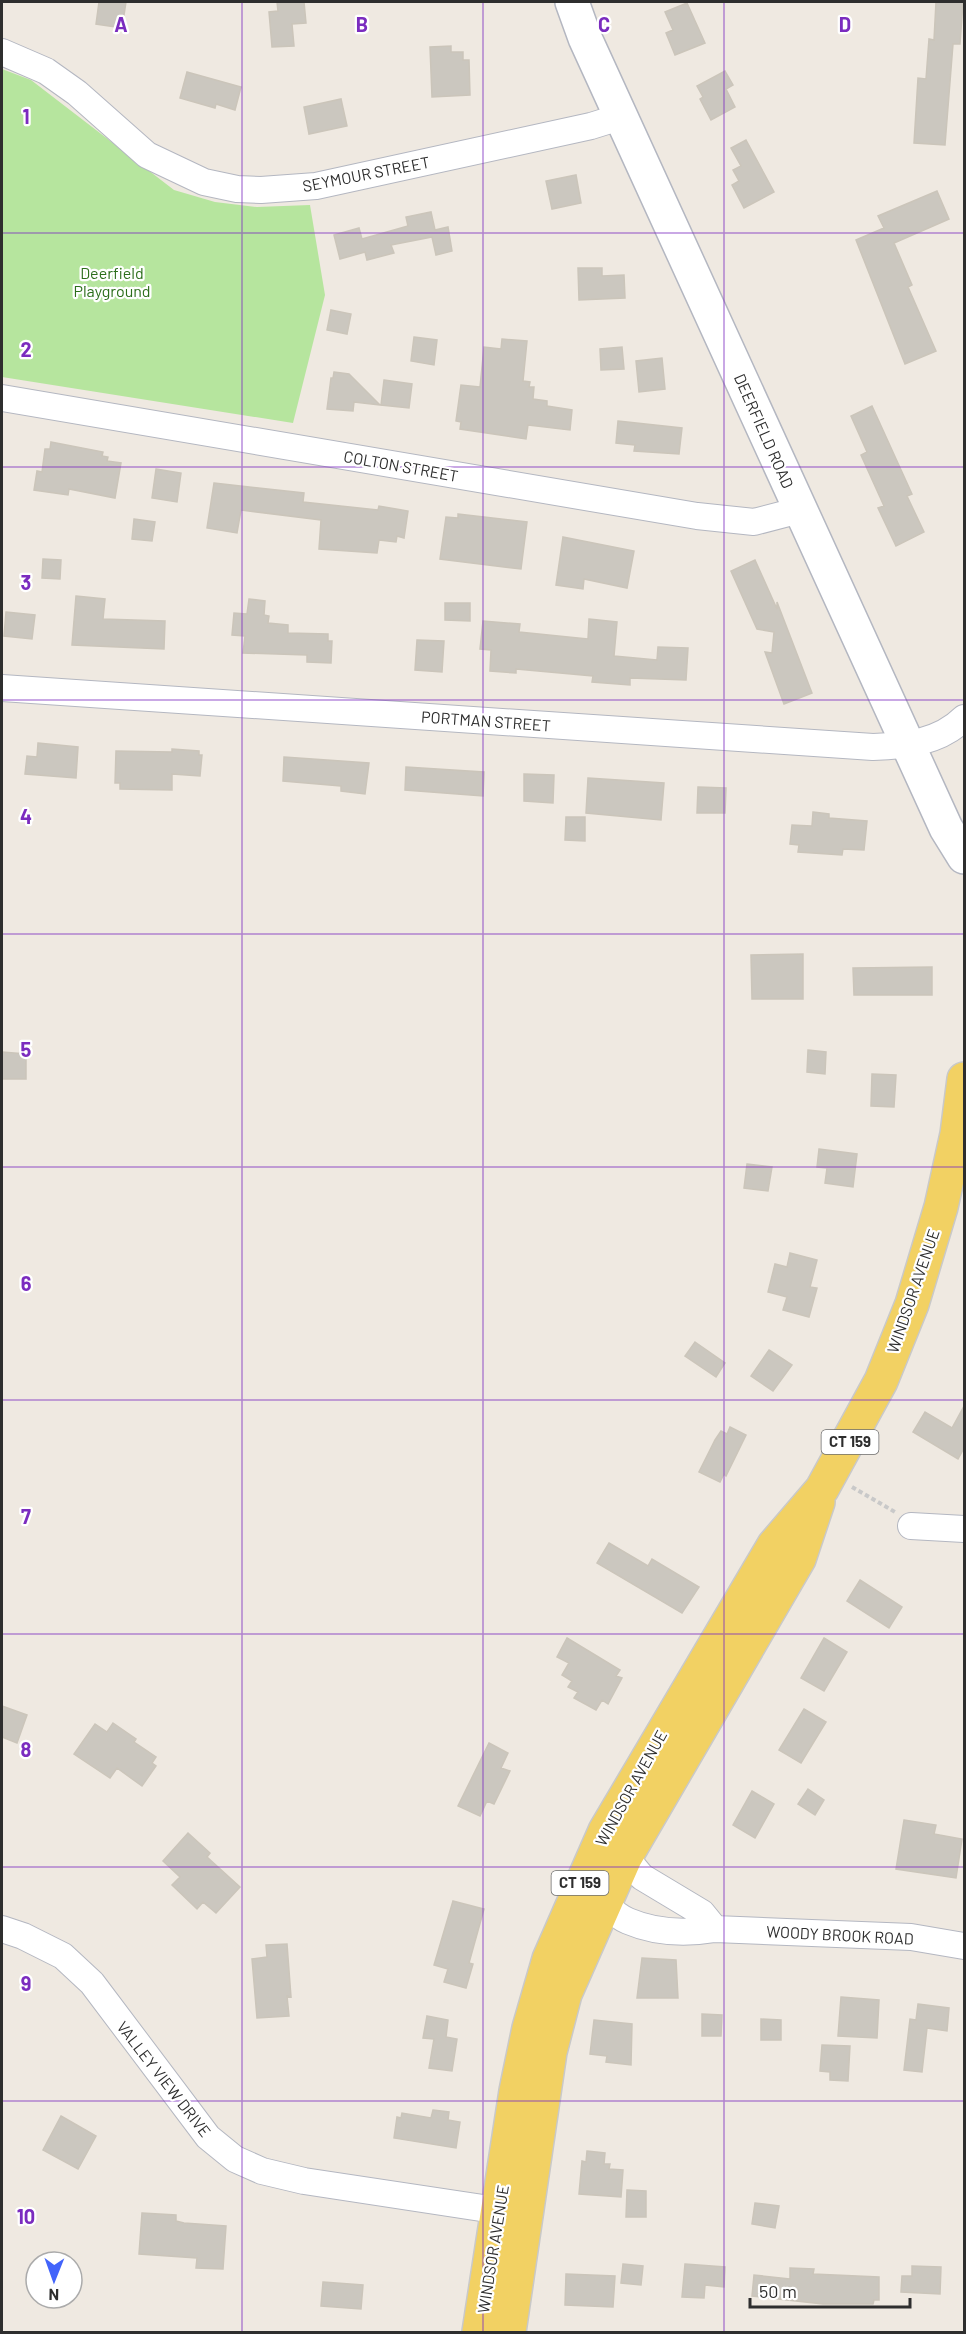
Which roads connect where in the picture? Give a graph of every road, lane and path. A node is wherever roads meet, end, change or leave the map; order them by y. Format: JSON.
{"nodes":[{"id":1,"x":572,"y":2,"type":"edge"},
{"id":2,"x":2,"y":52,"type":"edge"},
{"id":3,"x":623,"y":116,"type":"junction"},
{"id":4,"x":2,"y":398,"type":"edge"},
{"id":5,"x":800,"y":510,"type":"junction"},
{"id":6,"x":2,"y":688,"type":"edge"},
{"id":7,"x":964,"y":718,"type":"edge"},
{"id":8,"x":907,"y":744,"type":"junction"},
{"id":9,"x":964,"y":857,"type":"edge"},
{"id":10,"x":964,"y":1079,"type":"edge"},
{"id":11,"x":827,"y":1481,"type":"junction"},
{"id":12,"x":911,"y":1526,"type":"joint"},
{"id":13,"x":964,"y":1529,"type":"edge"},
{"id":14,"x":605,"y":1831,"type":"junction"},
{"id":15,"x":625,"y":1858,"type":"junction"},
{"id":16,"x":592,"y":1894,"type":"junction"},
{"id":17,"x":2,"y":1929,"type":"edge"},
{"id":18,"x":716,"y":1929,"type":"junction"},
{"id":19,"x":964,"y":1946,"type":"edge"},
{"id":20,"x":513,"y":2213,"type":"junction"},
{"id":21,"x":479,"y":2332,"type":"edge"},
{"id":22,"x":509,"y":2332,"type":"edge"}],
"edges":[{"from":1,"to":3,"type":"street","name":"DEERFIELD ROAD"},
{"from":2,"to":3,"type":"street","name":"SEYMOUR STREET"},
{"from":3,"to":5,"type":"street","name":"DEERFIELD ROAD"},
{"from":4,"to":5,"type":"street","name":"COLTON STREET"},
{"from":5,"to":8,"type":"street","name":"DEERFIELD ROAD"},
{"from":6,"to":8,"type":"street","name":"PORTMAN STREET"},
{"from":7,"to":8,"type":"street","name":"PORTMAN STREET"},
{"from":8,"to":9,"type":"street","name":"DEERFIELD ROAD"},
{"from":10,"to":11,"type":"main road","name":"WINDSOR AVENUE","number":"CT 159"},
{"from":11,"to":12,"type":"path"},
{"from":11,"to":14,"type":"main road","name":"WINDSOR AVENUE","number":"CT 159"},
{"from":11,"to":15,"type":"main road","name":"WINDSOR AVENUE","number":"CT 159"},
{"from":12,"to":13,"type":"street"},
{"from":14,"to":15,"type":"street"},
{"from":14,"to":16,"type":"main road","name":"WINDSOR AVENUE","number":"CT 159"},
{"from":15,"to":16,"type":"main road","name":"WINDSOR AVENUE","number":"CT 159"},
{"from":15,"to":18,"type":"street"},
{"from":16,"to":18,"type":"street","name":"WOODY BROOK ROAD"},
{"from":16,"to":20,"type":"main road","name":"WINDSOR AVENUE","number":"CT 159"},
{"from":17,"to":20,"type":"street","name":"VALLEY VIEW DRIVE"},
{"from":18,"to":19,"type":"street","name":"WOODY BROOK ROAD"},
{"from":20,"to":21,"type":"main road","name":"WINDSOR AVENUE","number":"CT 159"},
{"from":20,"to":22,"type":"main road","name":"WINDSOR AVENUE","number":"CT 159"}]}
